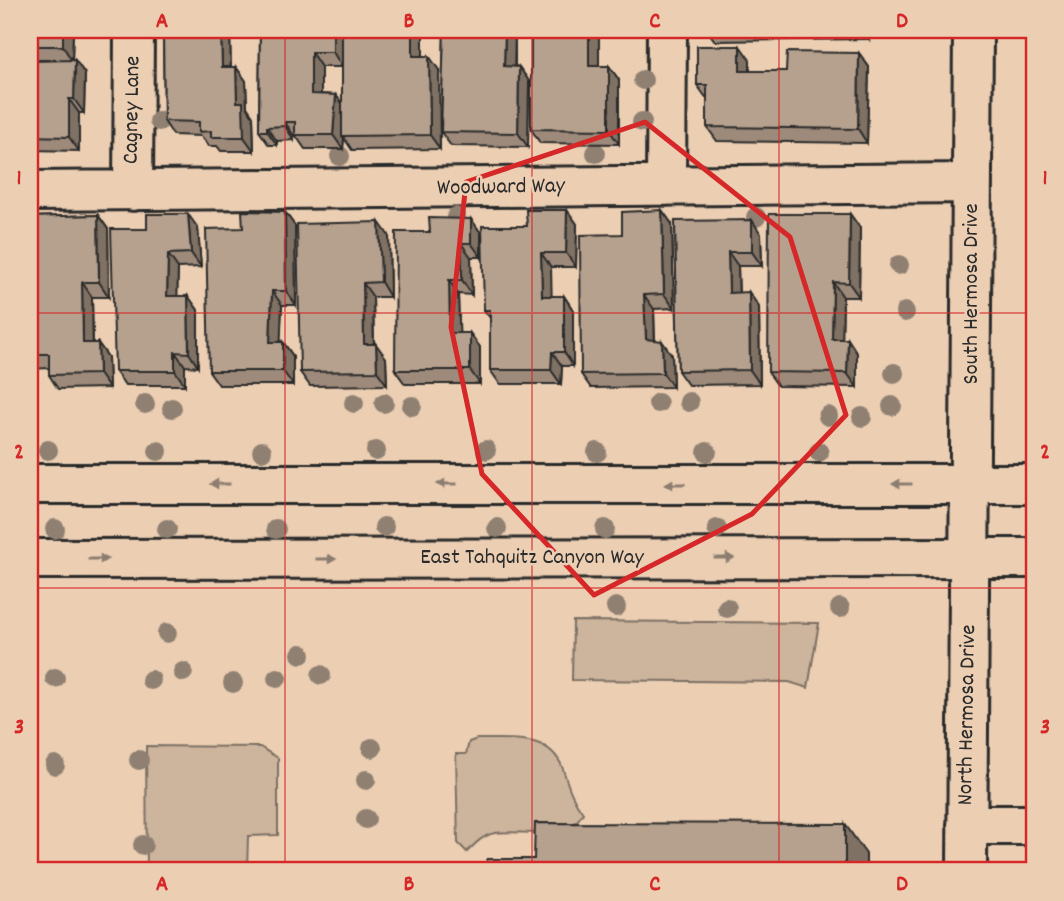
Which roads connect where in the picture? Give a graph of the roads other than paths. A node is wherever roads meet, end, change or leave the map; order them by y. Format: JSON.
{"nodes":[{"id":1,"x":134,"y":30,"type":"edge"},
{"id":2,"x":667,"y":30,"type":"edge"},
{"id":3,"x":974,"y":30,"type":"edge"},
{"id":4,"x":972,"y":183,"type":"junction"},
{"id":5,"x":666,"y":186,"type":"junction"},
{"id":6,"x":30,"y":191,"type":"edge"},
{"id":7,"x":133,"y":191,"type":"junction"},
{"id":8,"x":30,"y":484,"type":"edge"},
{"id":9,"x":971,"y":484,"type":"junction"},
{"id":10,"x":1034,"y":484,"type":"edge"},
{"id":11,"x":970,"y":558,"type":"junction"},
{"id":12,"x":1034,"y":558,"type":"edge"},
{"id":13,"x":30,"y":559,"type":"edge"},
{"id":14,"x":1034,"y":824,"type":"edge"},
{"id":15,"x":967,"y":825,"type":"junction"},
{"id":16,"x":967,"y":871,"type":"edge"}],
"edges":[{"from":1,"to":7,"type":"street","name":"Cagney Lane"},
{"from":2,"to":5,"type":"street"},
{"from":3,"to":4,"type":"street","name":"South Hermosa Drive"},
{"from":4,"to":5,"type":"street","name":"Woodward Way"},
{"from":4,"to":9,"type":"street","name":"South Hermosa Drive"},
{"from":5,"to":7,"type":"street","name":"Woodward Way"},
{"from":6,"to":7,"type":"street","name":"Woodward Way"},
{"from":9,"to":8,"type":"street","one_way":true},
{"from":9,"to":10,"type":"street"},
{"from":9,"to":11,"type":"street","name":"South Hermosa Drive"},
{"from":11,"to":12,"type":"street","name":"East Tahquitz Canyon Way"},
{"from":13,"to":11,"type":"street","name":"East Tahquitz Canyon Way","one_way":true},
{"from":11,"to":15,"type":"street","name":"North Hermosa Drive"},
{"from":14,"to":15,"type":"street"},
{"from":15,"to":16,"type":"street","name":"North Hermosa Drive"}]}
